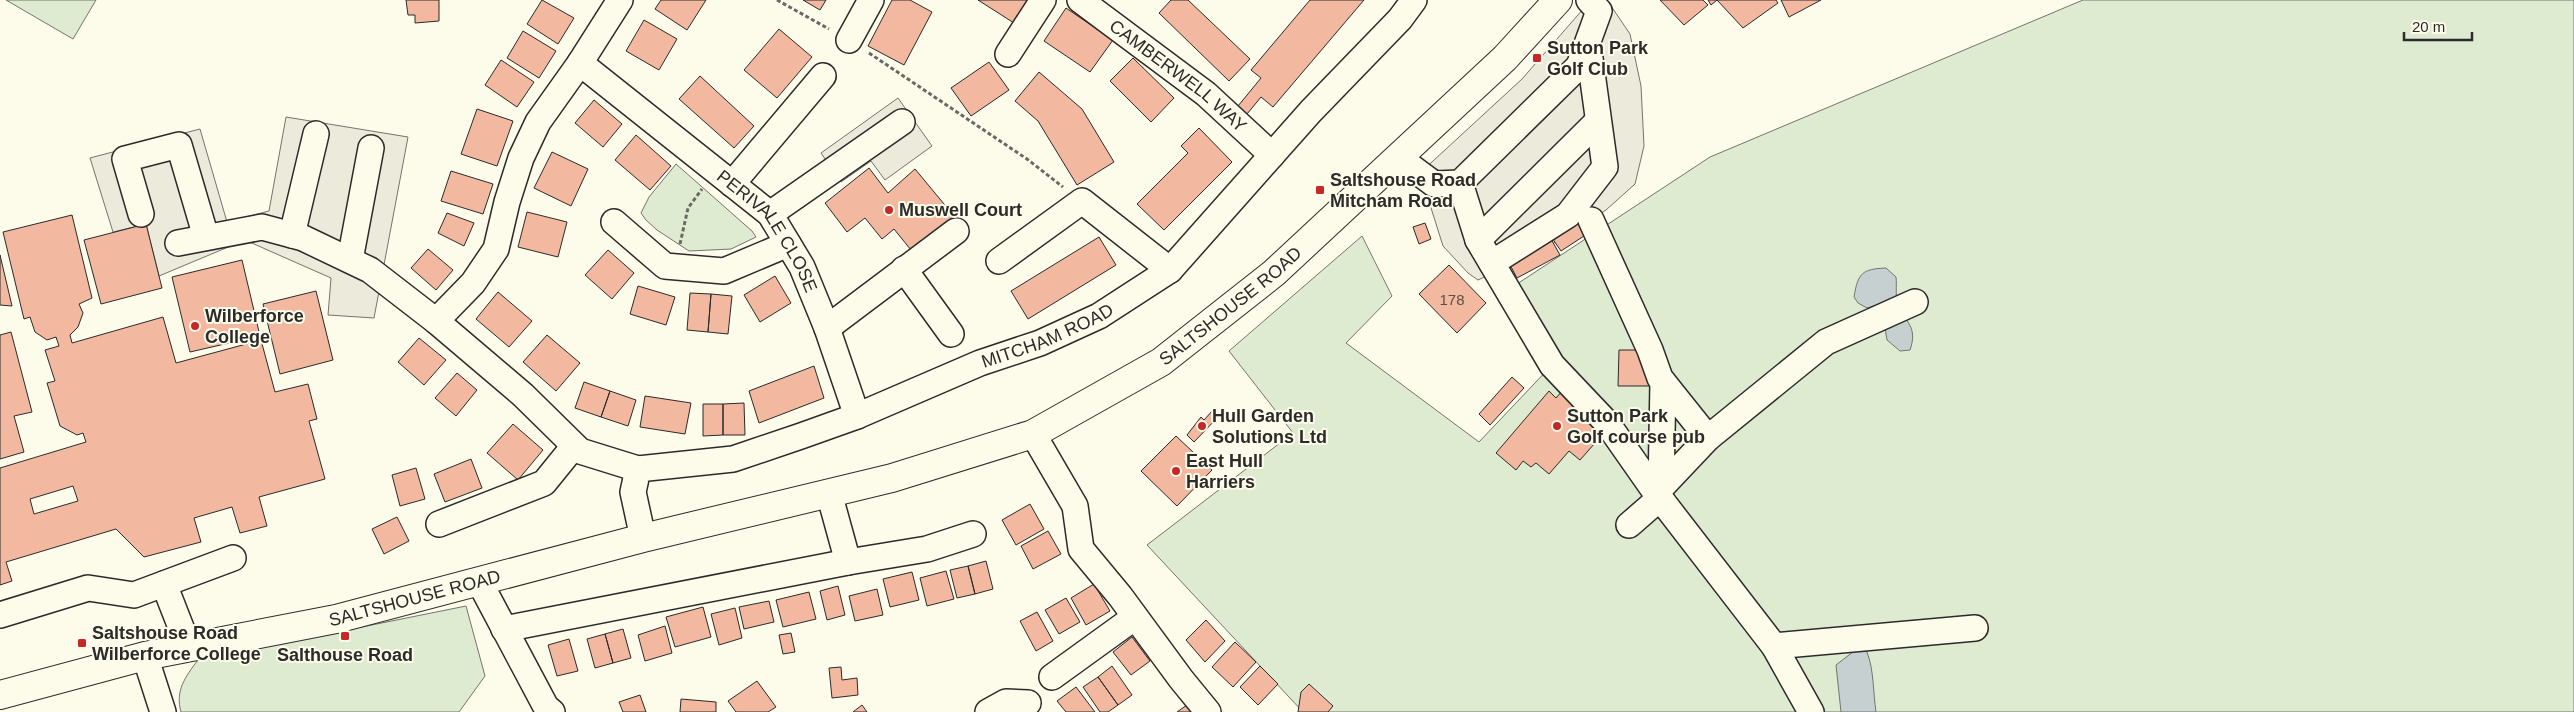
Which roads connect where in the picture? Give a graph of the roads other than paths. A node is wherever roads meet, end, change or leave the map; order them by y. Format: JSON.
{"nodes":[{"id":1,"x":620,"y":0,"type":"edge"},
{"id":2,"x":871,"y":0,"type":"edge"},
{"id":3,"x":1043,"y":0,"type":"edge"},
{"id":4,"x":1080,"y":0,"type":"edge"},
{"id":5,"x":1414,"y":0,"type":"edge"},
{"id":6,"x":1558,"y":0,"type":"edge"},
{"id":7,"x":1589,"y":0,"type":"edge"},
{"id":8,"x":849,"y":40,"type":"road end"},
{"id":9,"x":1588,"y":42,"type":"junction"},
{"id":10,"x":1008,"y":54,"type":"dead end"},
{"id":11,"x":580,"y":63,"type":"junction"},
{"id":12,"x":823,"y":76,"type":"dead end"},
{"id":13,"x":1598,"y":121,"type":"junction"},
{"id":14,"x":902,"y":122,"type":"dead end"},
{"id":15,"x":316,"y":134,"type":"dead end"},
{"id":16,"x":371,"y":148,"type":"dead end"},
{"id":17,"x":1272,"y":155,"type":"junction"},
{"id":18,"x":1400,"y":158,"type":"junction"},
{"id":19,"x":725,"y":178,"type":"junction"},
{"id":20,"x":1460,"y":183,"type":"junction"},
{"id":21,"x":141,"y":214,"type":"dead end"},
{"id":22,"x":770,"y":214,"type":"junction"},
{"id":23,"x":1591,"y":220,"type":"dead end"},
{"id":24,"x":614,"y":222,"type":"dead end"},
{"id":25,"x":956,"y":232,"type":"dead end"},
{"id":26,"x":292,"y":236,"type":"junction"},
{"id":27,"x":206,"y":238,"type":"junction"},
{"id":28,"x":1478,"y":240,"type":"junction"},
{"id":29,"x":178,"y":243,"type":"dead end"},
{"id":30,"x":788,"y":244,"type":"junction"},
{"id":31,"x":350,"y":260,"type":"junction"},
{"id":32,"x":999,"y":261,"type":"dead end"},
{"id":33,"x":1492,"y":263,"type":"junction"},
{"id":34,"x":904,"y":269,"type":"junction"},
{"id":35,"x":1170,"y":270,"type":"junction"},
{"id":36,"x":1914,"y":302,"type":"dead end"},
{"id":37,"x":436,"y":320,"type":"junction"},
{"id":38,"x":827,"y":328,"type":"junction"},
{"id":39,"x":951,"y":334,"type":"dead end"},
{"id":40,"x":1663,"y":382,"type":"junction"},
{"id":41,"x":857,"y":416,"type":"junction"},
{"id":42,"x":1033,"y":434,"type":"junction"},
{"id":43,"x":1708,"y":438,"type":"junction"},
{"id":44,"x":574,"y":446,"type":"junction"},
{"id":45,"x":638,"y":469,"type":"junction"},
{"id":46,"x":829,"y":493,"type":"junction"},
{"id":47,"x":1659,"y":493,"type":"junction"},
{"id":48,"x":439,"y":524,"type":"dead end"},
{"id":49,"x":1629,"y":525,"type":"dead end"},
{"id":50,"x":973,"y":534,"type":"dead end"},
{"id":51,"x":643,"y":538,"type":"junction"},
{"id":52,"x":233,"y":558,"type":"dead end"},
{"id":53,"x":848,"y":562,"type":"junction"},
{"id":54,"x":480,"y":581,"type":"junction"},
{"id":55,"x":164,"y":584,"type":"junction"},
{"id":56,"x":0,"y":615,"type":"edge"},
{"id":57,"x":1135,"y":617,"type":"junction"},
{"id":58,"x":1975,"y":628,"type":"dead end"},
{"id":59,"x":504,"y":629,"type":"junction"},
{"id":60,"x":1774,"y":646,"type":"junction"},
{"id":61,"x":189,"y":648,"type":"junction"},
{"id":62,"x":145,"y":656,"type":"junction"},
{"id":63,"x":1052,"y":677,"type":"dead end"},
{"id":64,"x":0,"y":696,"type":"edge"},
{"id":65,"x":1028,"y":703,"type":"dead end"},
{"id":66,"x":164,"y":712,"type":"edge"},
{"id":67,"x":552,"y":712,"type":"edge"},
{"id":68,"x":988,"y":712,"type":"edge"},
{"id":69,"x":1208,"y":712,"type":"edge"},
{"id":70,"x":1811,"y":712,"type":"edge"}],
"edges":[{"from":1,"to":11,"type":"street"},
{"from":2,"to":8,"type":"street"},
{"from":3,"to":10,"type":"street"},
{"from":4,"to":17,"type":"street","name":"CAMBERWELL WAY"},
{"from":5,"to":17,"type":"street","name":"MITCHAM ROAD"},
{"from":6,"to":18,"type":"main road","name":"SALTSHOUSE ROAD"},
{"from":7,"to":9,"type":"street"},
{"from":9,"to":13,"type":"street"},
{"from":9,"to":20,"type":"street"},
{"from":11,"to":19,"type":"street","name":"PERIVALE CLOSE"},
{"from":11,"to":37,"type":"street"},
{"from":12,"to":19,"type":"street"},
{"from":13,"to":28,"type":"street"},
{"from":13,"to":33,"type":"street"},
{"from":14,"to":22,"type":"street"},
{"from":15,"to":26,"type":"street"},
{"from":16,"to":31,"type":"street"},
{"from":17,"to":35,"type":"street","name":"MITCHAM ROAD"},
{"from":18,"to":20,"type":"street"},
{"from":18,"to":42,"type":"main road","name":"SALTSHOUSE ROAD"},
{"from":19,"to":22,"type":"street","name":"PERIVALE CLOSE"},
{"from":20,"to":28,"type":"street"},
{"from":21,"to":27,"type":"street"},
{"from":22,"to":30,"type":"street","name":"PERIVALE CLOSE"},
{"from":23,"to":40,"type":"street"},
{"from":24,"to":30,"type":"street"},
{"from":25,"to":34,"type":"street"},
{"from":26,"to":27,"type":"street"},
{"from":26,"to":31,"type":"street"},
{"from":27,"to":29,"type":"street"},
{"from":28,"to":33,"type":"street"},
{"from":30,"to":38,"type":"street","name":"PERIVALE CLOSE"},
{"from":31,"to":37,"type":"street"},
{"from":32,"to":35,"type":"street"},
{"from":33,"to":47,"type":"street"},
{"from":34,"to":38,"type":"street"},
{"from":34,"to":39,"type":"street"},
{"from":35,"to":41,"type":"street","name":"MITCHAM ROAD"},
{"from":36,"to":43,"type":"street"},
{"from":37,"to":44,"type":"street"},
{"from":38,"to":41,"type":"street","name":"PERIVALE CLOSE"},
{"from":40,"to":43,"type":"street"},
{"from":40,"to":47,"type":"street"},
{"from":41,"to":45,"type":"street","name":"MITCHAM ROAD"},
{"from":42,"to":46,"type":"main road","name":"SALTSHOUSE ROAD"},
{"from":42,"to":57,"type":"street"},
{"from":43,"to":47,"type":"street"},
{"from":44,"to":45,"type":"street"},
{"from":44,"to":48,"type":"street"},
{"from":45,"to":51,"type":"street"},
{"from":46,"to":51,"type":"main road","name":"SALTSHOUSE ROAD"},
{"from":46,"to":53,"type":"street"},
{"from":47,"to":49,"type":"street"},
{"from":47,"to":60,"type":"street"},
{"from":50,"to":53,"type":"street"},
{"from":51,"to":54,"type":"main road","name":"SALTSHOUSE ROAD"},
{"from":52,"to":55,"type":"street"},
{"from":53,"to":59,"type":"street"},
{"from":54,"to":59,"type":"street"},
{"from":54,"to":61,"type":"main road","name":"SALTSHOUSE ROAD"},
{"from":55,"to":56,"type":"street"},
{"from":55,"to":61,"type":"street"},
{"from":57,"to":63,"type":"street"},
{"from":57,"to":69,"type":"street"},
{"from":58,"to":60,"type":"street"},
{"from":59,"to":67,"type":"street"},
{"from":60,"to":70,"type":"street"},
{"from":61,"to":62,"type":"main road","name":"SALTSHOUSE ROAD"},
{"from":62,"to":64,"type":"main road","name":"SALTSHOUSE ROAD"},
{"from":62,"to":66,"type":"street"},
{"from":65,"to":68,"type":"street"}]}
